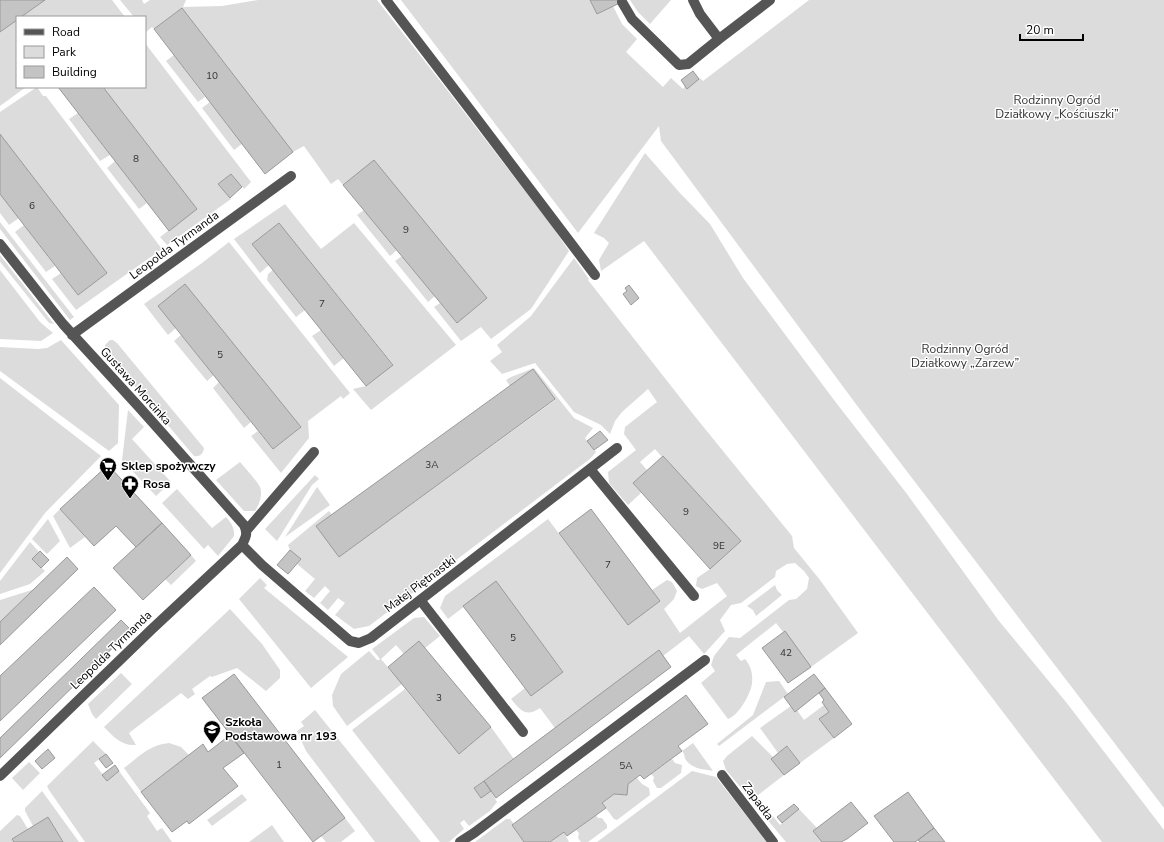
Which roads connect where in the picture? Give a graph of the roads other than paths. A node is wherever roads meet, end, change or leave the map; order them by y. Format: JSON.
{"nodes":[{"id":1,"x":386,"y":0,"type":"edge"},
{"id":2,"x":693,"y":0,"type":"edge"},
{"id":3,"x":770,"y":0,"type":"edge"},
{"id":4,"x":622,"y":2,"type":"dead end"},
{"id":5,"x":719,"y":39,"type":"junction"},
{"id":6,"x":291,"y":176,"type":"dead end"},
{"id":7,"x":0,"y":244,"type":"edge"},
{"id":8,"x":595,"y":275,"type":"dead end"},
{"id":9,"x":72,"y":335,"type":"junction"},
{"id":10,"x":617,"y":448,"type":"dead end"},
{"id":11,"x":314,"y":452,"type":"dead end"},
{"id":12,"x":590,"y":469,"type":"junction"},
{"id":13,"x":246,"y":531,"type":"junction"},
{"id":14,"x":242,"y":545,"type":"junction"},
{"id":15,"x":694,"y":596,"type":"dead end"},
{"id":16,"x":421,"y":601,"type":"junction"},
{"id":17,"x":705,"y":660,"type":"dead end"},
{"id":18,"x":523,"y":732,"type":"dead end"},
{"id":19,"x":722,"y":775,"type":"dead end"},
{"id":20,"x":0,"y":776,"type":"edge"},
{"id":21,"x":460,"y":842,"type":"edge"},
{"id":22,"x":773,"y":842,"type":"edge"}],
"edges":[{"from":1,"to":8,"type":"street"},
{"from":2,"to":5,"type":"street"},
{"from":3,"to":5,"type":"street"},
{"from":4,"to":5,"type":"street"},
{"from":6,"to":9,"type":"street","name":"Leopolda Tyrmanda"},
{"from":7,"to":9,"type":"street","name":"Gustawa Morcinka"},
{"from":9,"to":13,"type":"street","name":"Gustawa Morcinka"},
{"from":10,"to":12,"type":"street","name":"Małej Piętnastki"},
{"from":11,"to":13,"type":"street"},
{"from":12,"to":15,"type":"street"},
{"from":12,"to":16,"type":"street","name":"Małej Piętnastki"},
{"from":13,"to":14,"type":"street"},
{"from":14,"to":16,"type":"street","name":"Małej Piętnastki"},
{"from":14,"to":20,"type":"street","name":"Leopolda Tyrmanda"},
{"from":16,"to":18,"type":"street"},
{"from":17,"to":21,"type":"street"},
{"from":19,"to":22,"type":"street","name":"Zapadła"}]}
